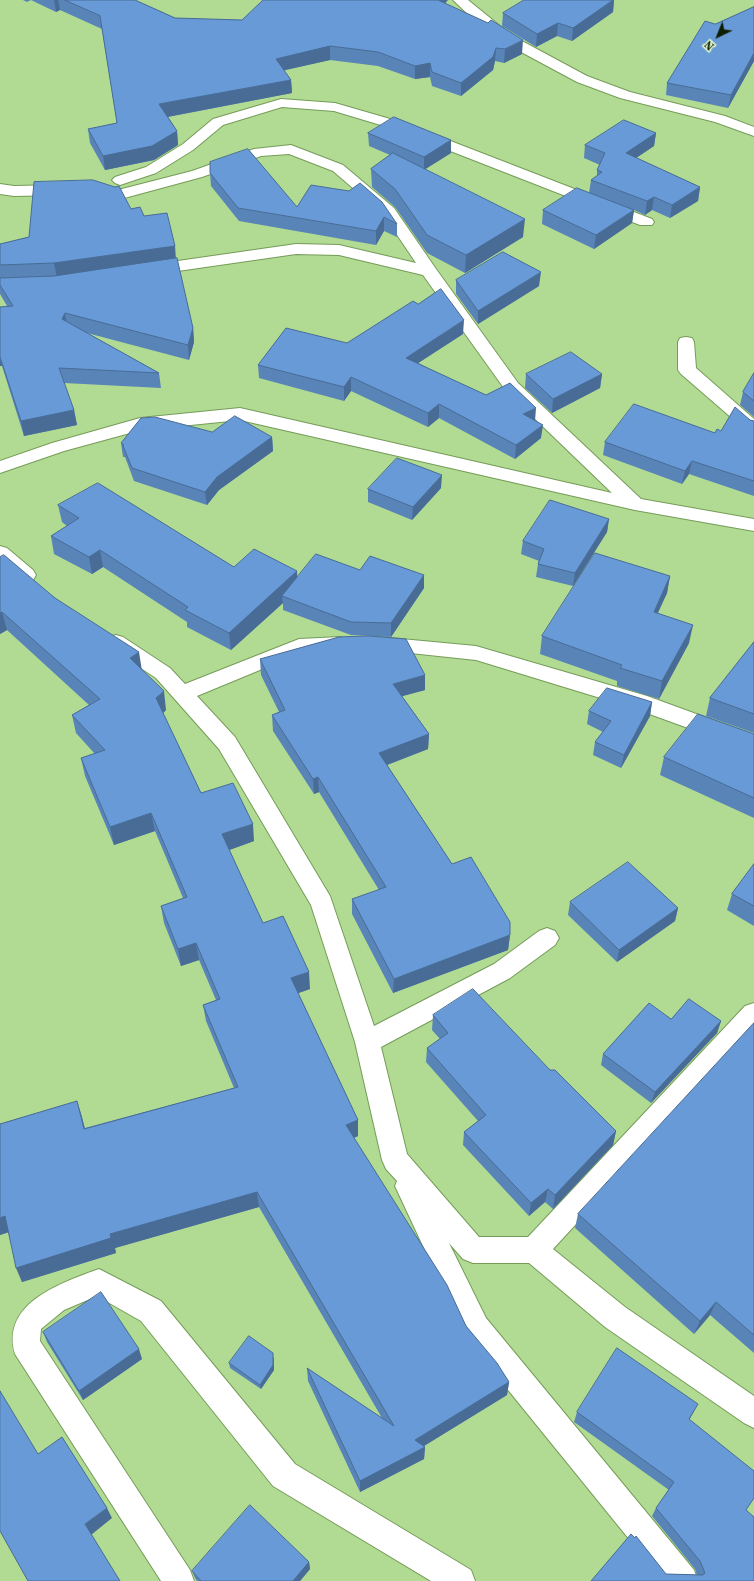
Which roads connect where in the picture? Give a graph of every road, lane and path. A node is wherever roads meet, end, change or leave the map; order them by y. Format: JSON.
{"nodes":[{"id":1,"x":460,"y":0,"type":"edge"},
{"id":2,"x":754,"y":132,"type":"edge"},
{"id":3,"x":0,"y":189,"type":"edge"},
{"id":4,"x":84,"y":189,"type":"junction"},
{"id":5,"x":646,"y":222,"type":"dead end"},
{"id":6,"x":429,"y":271,"type":"junction"},
{"id":7,"x":134,"y":272,"type":"edge"},
{"id":8,"x":686,"y":342,"type":"dead end"},
{"id":9,"x":754,"y":428,"type":"edge"},
{"id":10,"x":0,"y":467,"type":"edge"},
{"id":11,"x":635,"y":504,"type":"junction"},
{"id":12,"x":754,"y":525,"type":"edge"},
{"id":13,"x":0,"y":553,"type":"edge"},
{"id":14,"x":42,"y":589,"type":"edge"},
{"id":15,"x":99,"y":631,"type":"edge"},
{"id":16,"x":182,"y":694,"type":"junction"},
{"id":17,"x":754,"y":744,"type":"edge"},
{"id":18,"x":547,"y":938,"type":"dead end"},
{"id":19,"x":754,"y":1014,"type":"edge"},
{"id":20,"x":367,"y":1042,"type":"junction"},
{"id":21,"x":395,"y":1160,"type":"junction"},
{"id":22,"x":534,"y":1250,"type":"junction"},
{"id":23,"x":754,"y":1413,"type":"edge"},
{"id":24,"x":179,"y":1581,"type":"edge"},
{"id":25,"x":460,"y":1581,"type":"edge"},
{"id":26,"x":683,"y":1581,"type":"edge"}],
"edges":[{"from":1,"to":2,"type":"street"},
{"from":3,"to":4,"type":"street"},
{"from":4,"to":5,"type":"street"},
{"from":4,"to":6,"type":"street"},
{"from":6,"to":7,"type":"street"},
{"from":6,"to":11,"type":"street"},
{"from":8,"to":9,"type":"street"},
{"from":10,"to":11,"type":"street"},
{"from":11,"to":12,"type":"street"},
{"from":13,"to":14,"type":"street"},
{"from":15,"to":16,"type":"street"},
{"from":16,"to":17,"type":"street"},
{"from":16,"to":20,"type":"street"},
{"from":18,"to":20,"type":"street"},
{"from":19,"to":22,"type":"street"},
{"from":20,"to":21,"type":"street"},
{"from":21,"to":22,"type":"street"},
{"from":21,"to":26,"type":"street"},
{"from":22,"to":23,"type":"street"},
{"from":24,"to":25,"type":"street"}]}
